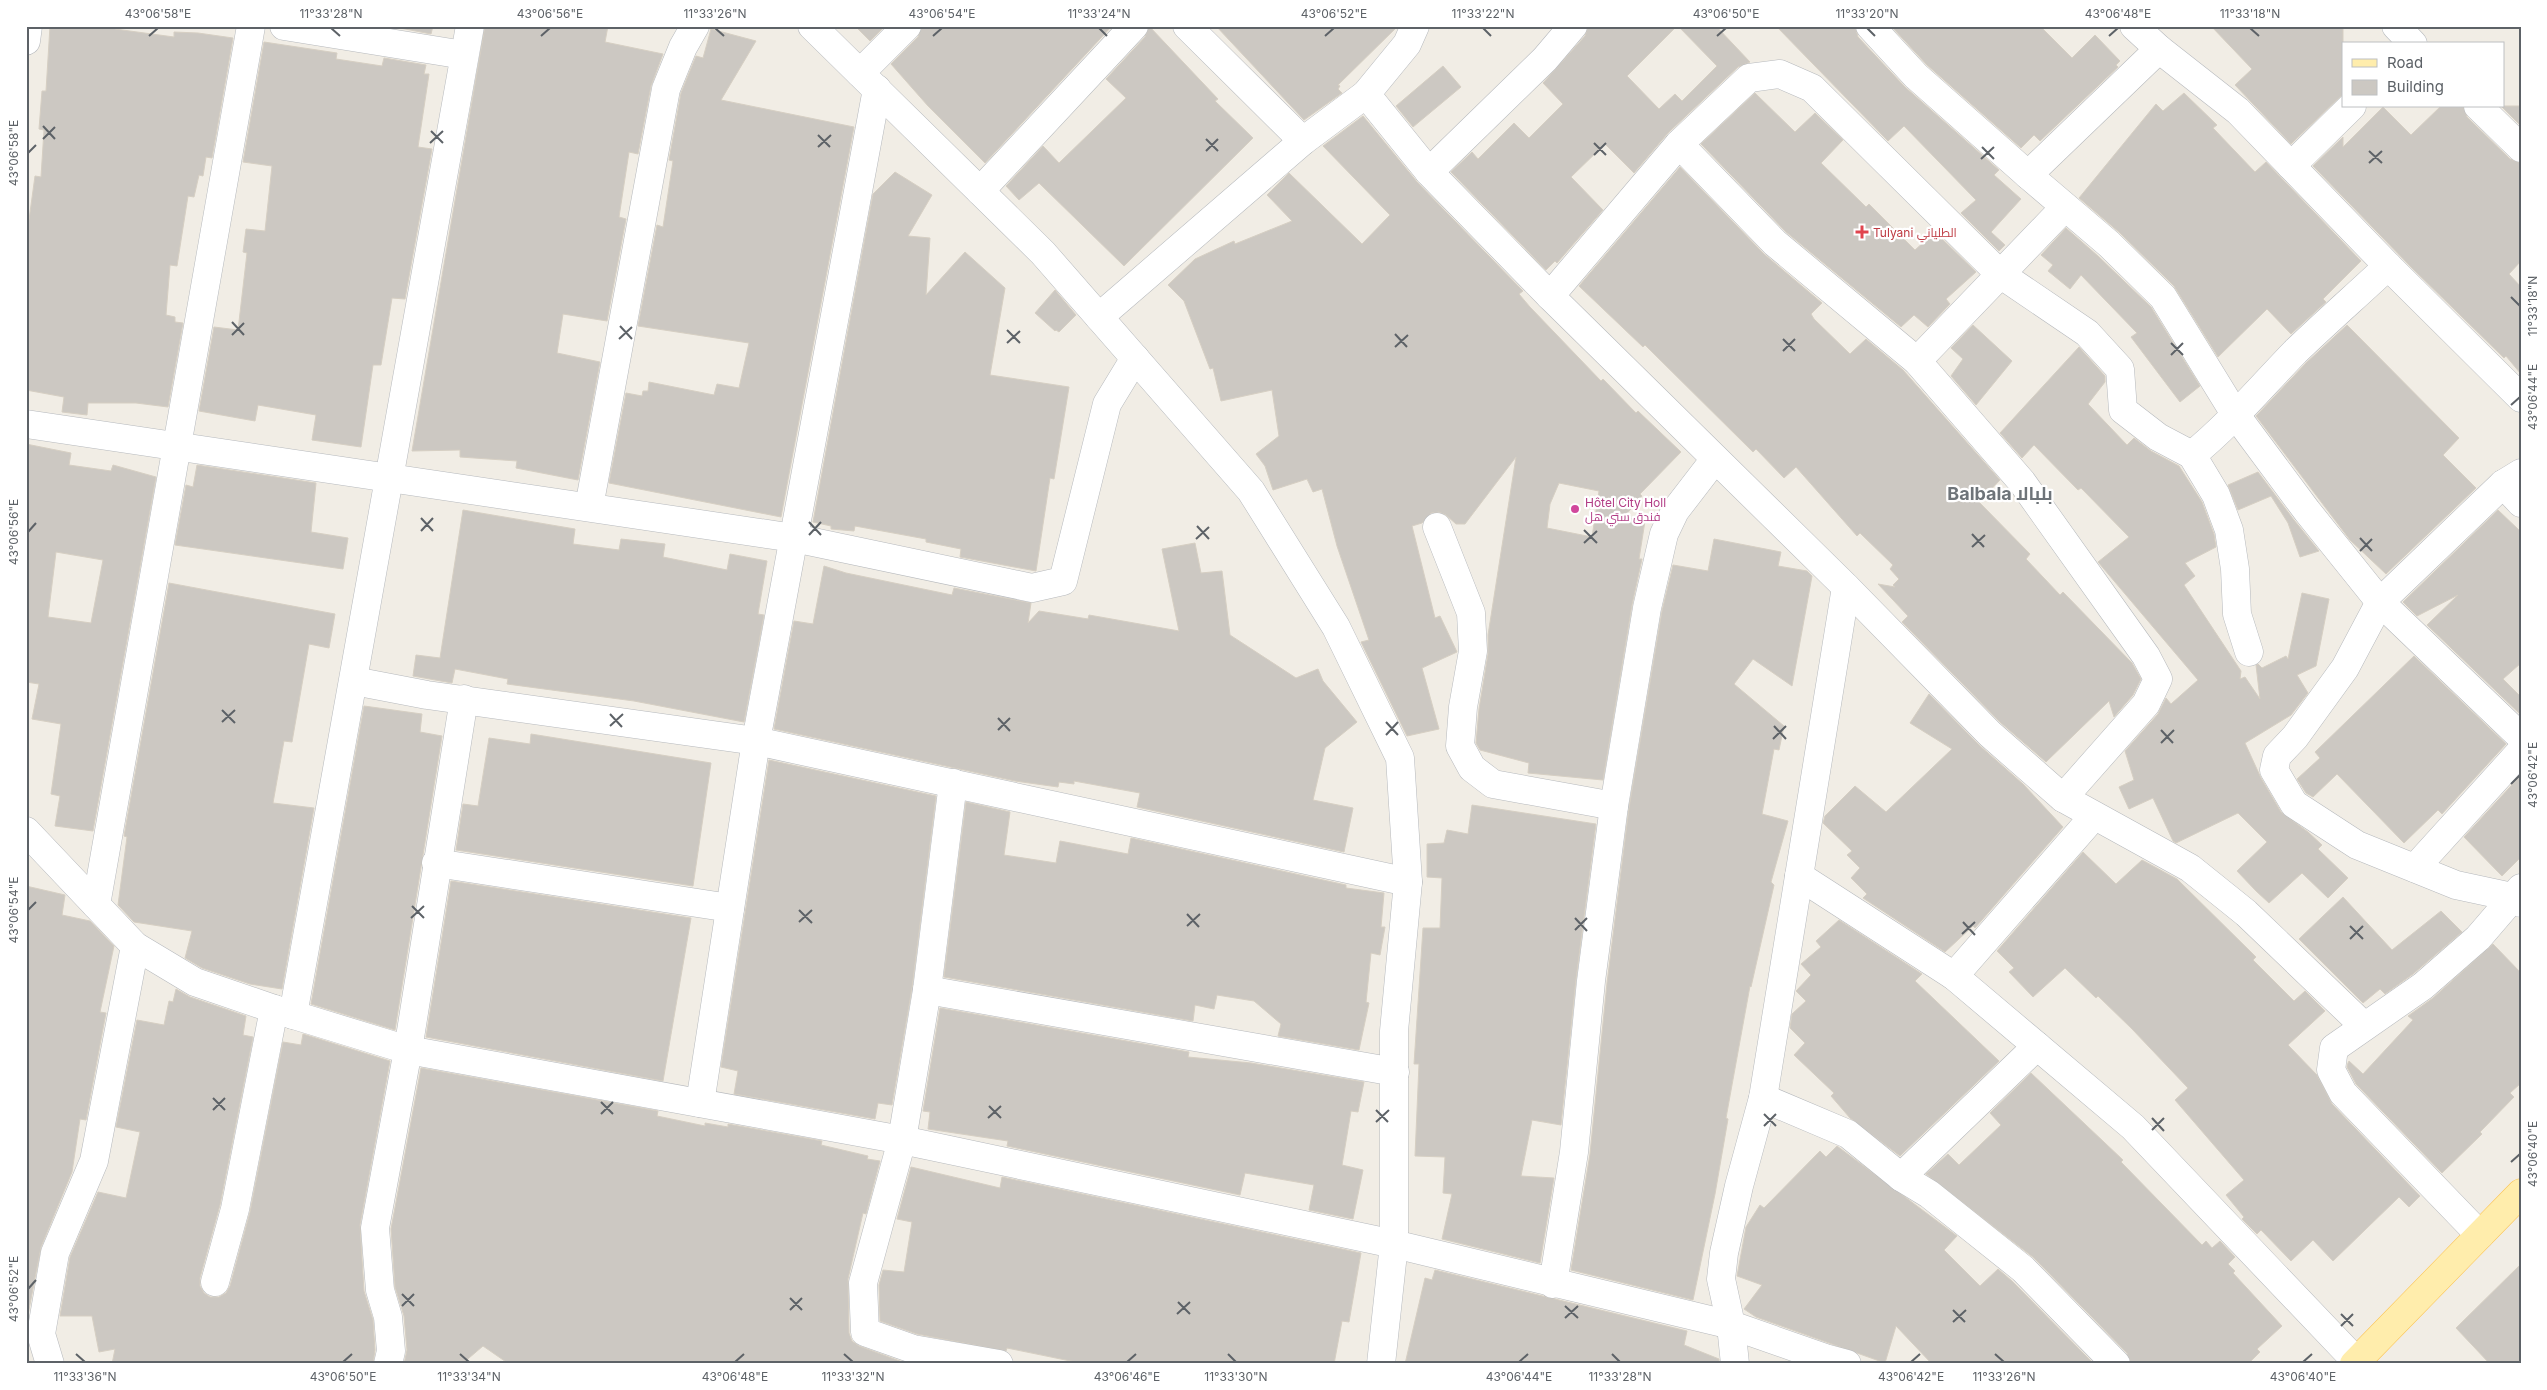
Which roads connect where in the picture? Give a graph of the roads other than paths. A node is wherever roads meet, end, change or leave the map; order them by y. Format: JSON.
{"nodes":[{"id":1,"x":28,"y":26,"type":"edge"},
{"id":2,"x":250,"y":26,"type":"edge"},
{"id":3,"x":284,"y":26,"type":"edge"},
{"id":4,"x":470,"y":26,"type":"edge"},
{"id":5,"x":695,"y":26,"type":"edge"},
{"id":6,"x":812,"y":26,"type":"edge"},
{"id":7,"x":907,"y":26,"type":"edge"},
{"id":8,"x":1134,"y":26,"type":"edge"},
{"id":9,"x":1186,"y":26,"type":"edge"},
{"id":10,"x":1415,"y":26,"type":"edge"},
{"id":11,"x":1573,"y":26,"type":"edge"},
{"id":12,"x":1870,"y":26,"type":"edge"},
{"id":13,"x":2134,"y":26,"type":"edge"},
{"id":14,"x":2396,"y":26,"type":"edge"},
{"id":15,"x":26,"y":40,"type":"edge"},
{"id":16,"x":2411,"y":42,"type":"edge"},
{"id":17,"x":2159,"y":49,"type":"junction"},
{"id":18,"x":464,"y":55,"type":"junction"},
{"id":19,"x":868,"y":81,"type":"junction"},
{"id":20,"x":1366,"y":94,"type":"junction"},
{"id":21,"x":2350,"y":108,"type":"edge"},
{"id":22,"x":2480,"y":108,"type":"edge"},
{"id":23,"x":1303,"y":140,"type":"junction"},
{"id":24,"x":1679,"y":144,"type":"junction"},
{"id":25,"x":2521,"y":148,"type":"edge"},
{"id":26,"x":2291,"y":166,"type":"junction"},
{"id":27,"x":1429,"y":172,"type":"junction"},
{"id":28,"x":2028,"y":175,"type":"junction"},
{"id":29,"x":980,"y":191,"type":"junction"},
{"id":30,"x":2065,"y":207,"type":"junction"},
{"id":31,"x":2388,"y":266,"type":"junction"},
{"id":32,"x":2000,"y":274,"type":"junction"},
{"id":33,"x":1550,"y":296,"type":"junction"},
{"id":34,"x":1099,"y":317,"type":"junction"},
{"id":35,"x":1135,"y":358,"type":"junction"},
{"id":36,"x":1917,"y":361,"type":"junction"},
{"id":37,"x":2521,"y":398,"type":"edge"},
{"id":38,"x":2235,"y":414,"type":"junction"},
{"id":39,"x":26,"y":424,"type":"edge"},
{"id":40,"x":178,"y":446,"type":"junction"},
{"id":41,"x":2192,"y":454,"type":"junction"},
{"id":42,"x":1715,"y":459,"type":"junction"},
{"id":43,"x":390,"y":478,"type":"junction"},
{"id":44,"x":2515,"y":487,"type":"edge"},
{"id":45,"x":589,"y":507,"type":"junction"},
{"id":46,"x":1438,"y":527,"type":"dead end"},
{"id":47,"x":794,"y":538,"type":"junction"},
{"id":48,"x":1846,"y":587,"type":"junction"},
{"id":49,"x":2380,"y":602,"type":"junction"},
{"id":50,"x":2249,"y":652,"type":"dead end"},
{"id":51,"x":354,"y":681,"type":"junction"},
{"id":52,"x":464,"y":699,"type":"junction"},
{"id":53,"x":2521,"y":737,"type":"edge"},
{"id":54,"x":756,"y":741,"type":"junction"},
{"id":55,"x":2521,"y":751,"type":"edge"},
{"id":56,"x":953,"y":783,"type":"junction"},
{"id":57,"x":2063,"y":798,"type":"junction"},
{"id":58,"x":1614,"y":806,"type":"junction"},
{"id":59,"x":2094,"y":816,"type":"junction"},
{"id":60,"x":26,"y":832,"type":"edge"},
{"id":61,"x":436,"y":863,"type":"junction"},
{"id":62,"x":2415,"y":868,"type":"junction"},
{"id":63,"x":1799,"y":876,"type":"junction"},
{"id":64,"x":1408,"y":882,"type":"junction"},
{"id":65,"x":2518,"y":896,"type":"edge"},
{"id":66,"x":96,"y":905,"type":"junction"},
{"id":67,"x":730,"y":908,"type":"junction"},
{"id":68,"x":135,"y":946,"type":"junction"},
{"id":69,"x":1954,"y":976,"type":"junction"},
{"id":70,"x":927,"y":990,"type":"junction"},
{"id":71,"x":284,"y":1012,"type":"junction"},
{"id":72,"x":2364,"y":1026,"type":"junction"},
{"id":73,"x":2037,"y":1046,"type":"junction"},
{"id":74,"x":408,"y":1050,"type":"junction"},
{"id":75,"x":1395,"y":1072,"type":"junction"},
{"id":76,"x":1763,"y":1098,"type":"junction"},
{"id":77,"x":700,"y":1104,"type":"junction"},
{"id":78,"x":902,"y":1140,"type":"junction"},
{"id":79,"x":1901,"y":1177,"type":"junction"},
{"id":80,"x":2521,"y":1193,"type":"edge"},
{"id":81,"x":2480,"y":1235,"type":"junction"},
{"id":82,"x":1394,"y":1244,"type":"junction"},
{"id":83,"x":215,"y":1282,"type":"dead end"},
{"id":84,"x":1553,"y":1284,"type":"junction"},
{"id":85,"x":1731,"y":1325,"type":"junction"},
{"id":86,"x":912,"y":1356,"type":"edge"},
{"id":87,"x":2355,"y":1362,"type":"edge"},
{"id":88,"x":50,"y":1364,"type":"edge"},
{"id":89,"x":388,"y":1364,"type":"edge"},
{"id":90,"x":998,"y":1364,"type":"edge"},
{"id":91,"x":1381,"y":1364,"type":"edge"},
{"id":92,"x":1735,"y":1364,"type":"edge"},
{"id":93,"x":1847,"y":1364,"type":"edge"},
{"id":94,"x":2116,"y":1364,"type":"edge"}],
"edges":[{"from":1,"to":15,"type":"street"},
{"from":2,"to":40,"type":"street"},
{"from":3,"to":18,"type":"street"},
{"from":4,"to":18,"type":"street"},
{"from":5,"to":45,"type":"street"},
{"from":6,"to":19,"type":"street"},
{"from":7,"to":19,"type":"street"},
{"from":8,"to":29,"type":"street"},
{"from":9,"to":23,"type":"street"},
{"from":10,"to":20,"type":"street"},
{"from":11,"to":27,"type":"street"},
{"from":12,"to":28,"type":"street"},
{"from":13,"to":17,"type":"street"},
{"from":14,"to":16,"type":"street"},
{"from":17,"to":26,"type":"street"},
{"from":17,"to":28,"type":"street"},
{"from":18,"to":43,"type":"street"},
{"from":19,"to":29,"type":"street"},
{"from":19,"to":47,"type":"street"},
{"from":20,"to":23,"type":"street"},
{"from":20,"to":27,"type":"street"},
{"from":21,"to":26,"type":"street"},
{"from":22,"to":25,"type":"street"},
{"from":23,"to":34,"type":"street"},
{"from":24,"to":32,"type":"street"},
{"from":24,"to":33,"type":"street"},
{"from":24,"to":36,"type":"street"},
{"from":26,"to":31,"type":"street"},
{"from":27,"to":33,"type":"street"},
{"from":28,"to":30,"type":"street"},
{"from":29,"to":34,"type":"street"},
{"from":30,"to":32,"type":"street"},
{"from":30,"to":38,"type":"street"},
{"from":31,"to":37,"type":"street"},
{"from":31,"to":38,"type":"street"},
{"from":32,"to":36,"type":"street"},
{"from":32,"to":41,"type":"street"},
{"from":33,"to":42,"type":"street"},
{"from":34,"to":35,"type":"street"},
{"from":35,"to":47,"type":"street"},
{"from":35,"to":64,"type":"street"},
{"from":36,"to":57,"type":"street"},
{"from":38,"to":41,"type":"street"},
{"from":38,"to":49,"type":"street"},
{"from":39,"to":40,"type":"street"},
{"from":40,"to":43,"type":"street"},
{"from":40,"to":66,"type":"street"},
{"from":41,"to":50,"type":"street"},
{"from":42,"to":48,"type":"street"},
{"from":42,"to":58,"type":"street"},
{"from":43,"to":45,"type":"street"},
{"from":43,"to":51,"type":"street"},
{"from":44,"to":49,"type":"street"},
{"from":45,"to":47,"type":"street"},
{"from":46,"to":58,"type":"street"},
{"from":47,"to":54,"type":"street"},
{"from":48,"to":57,"type":"street"},
{"from":48,"to":63,"type":"street"},
{"from":49,"to":53,"type":"street"},
{"from":49,"to":62,"type":"street"},
{"from":51,"to":52,"type":"street"},
{"from":51,"to":71,"type":"street"},
{"from":52,"to":54,"type":"street"},
{"from":52,"to":61,"type":"street"},
{"from":54,"to":56,"type":"street"},
{"from":54,"to":67,"type":"street"},
{"from":55,"to":62,"type":"street"},
{"from":56,"to":64,"type":"street"},
{"from":56,"to":70,"type":"street"},
{"from":57,"to":59,"type":"street"},
{"from":58,"to":84,"type":"street"},
{"from":59,"to":69,"type":"street"},
{"from":59,"to":72,"type":"street"},
{"from":60,"to":66,"type":"street"},
{"from":61,"to":67,"type":"street"},
{"from":61,"to":74,"type":"street"},
{"from":62,"to":65,"type":"street"},
{"from":63,"to":69,"type":"street"},
{"from":63,"to":76,"type":"street"},
{"from":64,"to":75,"type":"street"},
{"from":65,"to":72,"type":"street"},
{"from":66,"to":68,"type":"street"},
{"from":67,"to":77,"type":"street"},
{"from":68,"to":71,"type":"street"},
{"from":68,"to":88,"type":"street"},
{"from":69,"to":73,"type":"street"},
{"from":70,"to":75,"type":"street"},
{"from":70,"to":78,"type":"street"},
{"from":71,"to":74,"type":"street"},
{"from":71,"to":83,"type":"street"},
{"from":72,"to":81,"type":"street"},
{"from":73,"to":79,"type":"street"},
{"from":73,"to":87,"type":"street"},
{"from":74,"to":77,"type":"street"},
{"from":74,"to":89,"type":"street"},
{"from":75,"to":82,"type":"street"},
{"from":76,"to":79,"type":"street"},
{"from":76,"to":85,"type":"street"},
{"from":77,"to":78,"type":"street"},
{"from":78,"to":82,"type":"street"},
{"from":78,"to":86,"type":"street"},
{"from":79,"to":94,"type":"street"},
{"from":80,"to":81,"type":"main road"},
{"from":81,"to":87,"type":"main road"},
{"from":82,"to":84,"type":"street"},
{"from":82,"to":91,"type":"street"},
{"from":84,"to":85,"type":"street"},
{"from":85,"to":92,"type":"street"},
{"from":85,"to":93,"type":"street"},
{"from":86,"to":90,"type":"street"}]}
